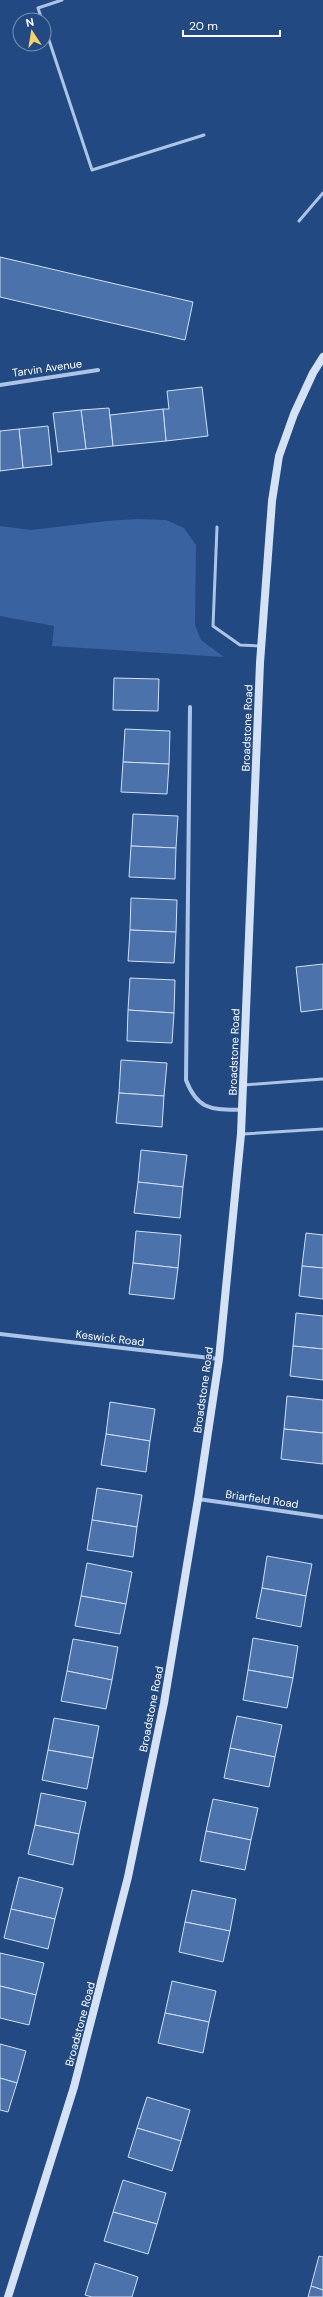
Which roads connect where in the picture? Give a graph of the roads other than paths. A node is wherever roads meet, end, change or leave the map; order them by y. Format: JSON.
{"nodes":[{"id":1,"x":62,"y":0,"type":"edge"},
{"id":2,"x":39,"y":12,"type":"edge"},
{"id":3,"x":52,"y":49,"type":"edge"},
{"id":4,"x":204,"y":135,"type":"dead end"},
{"id":5,"x":323,"y":193,"type":"edge"},
{"id":6,"x":299,"y":221,"type":"dead end"},
{"id":7,"x":323,"y":357,"type":"edge"},
{"id":8,"x":98,"y":370,"type":"dead end"},
{"id":9,"x":0,"y":384,"type":"edge"},
{"id":10,"x":217,"y":527,"type":"dead end"},
{"id":11,"x":262,"y":646,"type":"junction"},
{"id":12,"x":190,"y":707,"type":"dead end"},
{"id":13,"x":323,"y":1079,"type":"edge"},
{"id":14,"x":244,"y":1085,"type":"junction"},
{"id":15,"x":242,"y":1110,"type":"junction"},
{"id":16,"x":323,"y":1129,"type":"edge"},
{"id":17,"x":241,"y":1134,"type":"junction"},
{"id":18,"x":0,"y":1334,"type":"edge"},
{"id":19,"x":218,"y":1359,"type":"junction"},
{"id":20,"x":198,"y":1498,"type":"junction"},
{"id":21,"x":323,"y":1517,"type":"edge"},
{"id":22,"x":8,"y":2297,"type":"edge"}],
"edges":[{"from":1,"to":2,"type":"lane"},
{"from":3,"to":4,"type":"lane"},
{"from":5,"to":6,"type":"lane"},
{"from":7,"to":11,"type":"main road","name":"Broadstone Road"},
{"from":8,"to":9,"type":"street","name":"Tarvin Avenue"},
{"from":10,"to":11,"type":"lane"},
{"from":11,"to":14,"type":"main road","name":"Broadstone Road"},
{"from":12,"to":15,"type":"street","name":"Broadstone Road"},
{"from":13,"to":14,"type":"lane"},
{"from":14,"to":15,"type":"main road","name":"Broadstone Road"},
{"from":15,"to":17,"type":"main road","name":"Broadstone Road"},
{"from":16,"to":17,"type":"lane"},
{"from":17,"to":19,"type":"main road","name":"Broadstone Road"},
{"from":18,"to":19,"type":"street","name":"Keswick Road"},
{"from":19,"to":20,"type":"main road","name":"Broadstone Road"},
{"from":20,"to":21,"type":"street","name":"Briarfield Road"},
{"from":20,"to":22,"type":"main road","name":"Broadstone Road"}]}
